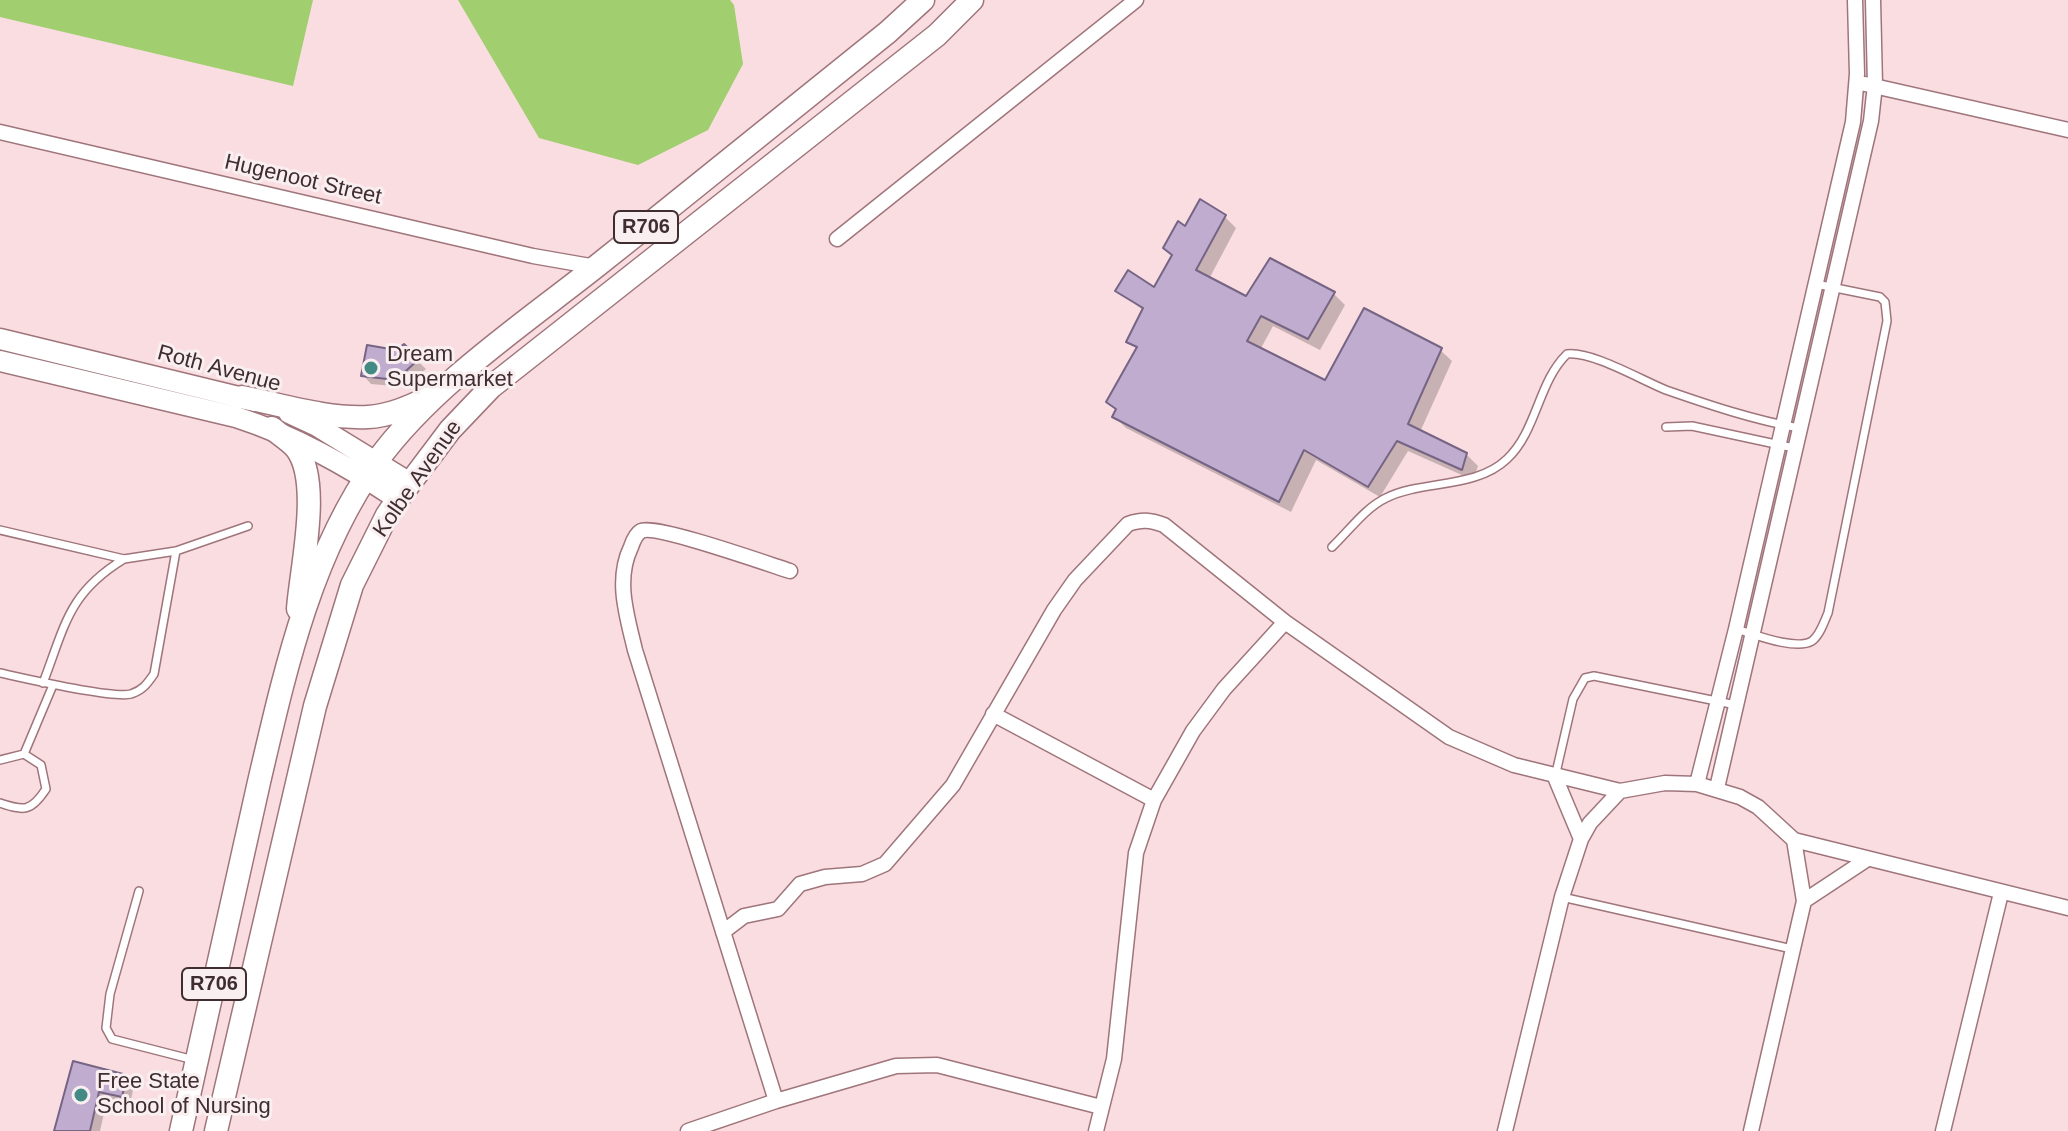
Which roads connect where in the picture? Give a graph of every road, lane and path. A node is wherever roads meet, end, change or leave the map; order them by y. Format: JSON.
{"nodes":[{"id":1,"x":923,"y":0,"type":"edge"},
{"id":2,"x":972,"y":0,"type":"edge"},
{"id":3,"x":1136,"y":0,"type":"edge"},
{"id":4,"x":1855,"y":0,"type":"edge"},
{"id":5,"x":1873,"y":0,"type":"edge"},
{"id":6,"x":1857,"y":84,"type":"junction"},
{"id":7,"x":1875,"y":85,"type":"junction"},
{"id":8,"x":2068,"y":130,"type":"edge"},
{"id":9,"x":0,"y":132,"type":"edge"},
{"id":10,"x":837,"y":239,"type":"dead end"},
{"id":11,"x":596,"y":267,"type":"junction"},
{"id":12,"x":1816,"y":284,"type":"junction"},
{"id":13,"x":1833,"y":286,"type":"junction"},
{"id":14,"x":0,"y":339,"type":"edge"},
{"id":15,"x":0,"y":361,"type":"edge"},
{"id":16,"x":442,"y":391,"type":"junction"},
{"id":17,"x":242,"y":397,"type":"junction"},
{"id":18,"x":1783,"y":425,"type":"junction"},
{"id":19,"x":1666,"y":427,"type":"dead end"},
{"id":20,"x":272,"y":428,"type":"junction"},
{"id":21,"x":1799,"y":428,"type":"junction"},
{"id":22,"x":1778,"y":444,"type":"junction"},
{"id":23,"x":1794,"y":448,"type":"junction"},
{"id":24,"x":371,"y":470,"type":"junction"},
{"id":25,"x":404,"y":491,"type":"junction"},
{"id":26,"x":248,"y":526,"type":"dead end"},
{"id":27,"x":0,"y":530,"type":"edge"},
{"id":28,"x":1332,"y":547,"type":"dead end"},
{"id":29,"x":176,"y":551,"type":"junction"},
{"id":30,"x":124,"y":559,"type":"junction"},
{"id":31,"x":790,"y":571,"type":"dead end"},
{"id":32,"x":1285,"y":622,"type":"junction"},
{"id":33,"x":1736,"y":629,"type":"junction"},
{"id":34,"x":297,"y":630,"type":"junction"},
{"id":35,"x":1754,"y":635,"type":"junction"},
{"id":36,"x":0,"y":673,"type":"edge"},
{"id":37,"x":43,"y":683,"type":"junction"},
{"id":38,"x":53,"y":685,"type":"junction"},
{"id":39,"x":1717,"y":702,"type":"junction"},
{"id":40,"x":1736,"y":705,"type":"junction"},
{"id":41,"x":993,"y":714,"type":"junction"},
{"id":42,"x":24,"y":754,"type":"junction"},
{"id":43,"x":0,"y":760,"type":"edge"},
{"id":44,"x":1555,"y":777,"type":"junction"},
{"id":45,"x":1697,"y":784,"type":"junction"},
{"id":46,"x":1717,"y":788,"type":"junction"},
{"id":47,"x":1620,"y":791,"type":"junction"},
{"id":48,"x":1154,"y":800,"type":"junction"},
{"id":49,"x":0,"y":803,"type":"edge"},
{"id":50,"x":1581,"y":839,"type":"junction"},
{"id":51,"x":1794,"y":840,"type":"junction"},
{"id":52,"x":1866,"y":860,"type":"junction"},
{"id":53,"x":139,"y":891,"type":"dead end"},
{"id":54,"x":2001,"y":893,"type":"junction"},
{"id":55,"x":1562,"y":897,"type":"junction"},
{"id":56,"x":1804,"y":901,"type":"junction"},
{"id":57,"x":2068,"y":908,"type":"edge"},
{"id":58,"x":723,"y":932,"type":"junction"},
{"id":59,"x":1794,"y":949,"type":"junction"},
{"id":60,"x":197,"y":1061,"type":"junction"},
{"id":61,"x":230,"y":1070,"type":"junction"},
{"id":62,"x":776,"y":1101,"type":"junction"},
{"id":63,"x":1101,"y":1107,"type":"junction"},
{"id":64,"x":181,"y":1131,"type":"edge"},
{"id":65,"x":216,"y":1131,"type":"edge"},
{"id":66,"x":688,"y":1131,"type":"edge"},
{"id":67,"x":1096,"y":1131,"type":"edge"},
{"id":68,"x":1505,"y":1131,"type":"edge"},
{"id":69,"x":1751,"y":1131,"type":"edge"},
{"id":70,"x":1943,"y":1131,"type":"edge"}],
"edges":[{"from":1,"to":11,"type":"main road","name":"Kolbe Avenue","number":"R706"},
{"from":2,"to":25,"type":"main road","name":"Kolbe Avenue","number":"R706"},
{"from":3,"to":10,"type":"street"},
{"from":4,"to":6,"type":"street"},
{"from":5,"to":7,"type":"street"},
{"from":6,"to":7,"type":"street"},
{"from":6,"to":12,"type":"street"},
{"from":7,"to":8,"type":"street"},
{"from":7,"to":13,"type":"street"},
{"from":9,"to":11,"type":"street","name":"Hugenoot Street"},
{"from":11,"to":16,"type":"main road","name":"Kolbe Avenue","number":"R706"},
{"from":12,"to":13,"type":"lane"},
{"from":12,"to":18,"type":"street"},
{"from":13,"to":21,"type":"street"},
{"from":13,"to":35,"type":"lane"},
{"from":14,"to":17,"type":"street","name":"Roth Avenue"},
{"from":15,"to":20,"type":"street","name":"Roth Avenue"},
{"from":16,"to":17,"type":"main road"},
{"from":16,"to":24,"type":"main road","name":"Kolbe Avenue","number":"R706"},
{"from":17,"to":24,"type":"street","name":"Roth Avenue"},
{"from":18,"to":21,"type":"lane"},
{"from":18,"to":22,"type":"street"},
{"from":18,"to":28,"type":"lane"},
{"from":19,"to":22,"type":"lane"},
{"from":20,"to":24,"type":"street","name":"Roth Avenue"},
{"from":20,"to":34,"type":"main road"},
{"from":21,"to":23,"type":"street"},
{"from":22,"to":23,"type":"lane"},
{"from":22,"to":33,"type":"street"},
{"from":23,"to":35,"type":"street"},
{"from":24,"to":25,"type":"street","name":"Roth Avenue"},
{"from":24,"to":34,"type":"main road","name":"Kolbe Avenue","number":"R706"},
{"from":25,"to":61,"type":"main road","name":"Kolbe Avenue","number":"R706"},
{"from":26,"to":29,"type":"lane"},
{"from":27,"to":30,"type":"lane"},
{"from":29,"to":30,"type":"lane"},
{"from":29,"to":38,"type":"lane"},
{"from":30,"to":37,"type":"lane"},
{"from":31,"to":58,"type":"street"},
{"from":32,"to":41,"type":"street"},
{"from":32,"to":44,"type":"street"},
{"from":32,"to":48,"type":"street"},
{"from":33,"to":35,"type":"lane"},
{"from":33,"to":39,"type":"street"},
{"from":34,"to":60,"type":"main road","name":"Kolbe Avenue","number":"R706"},
{"from":35,"to":40,"type":"street"},
{"from":36,"to":37,"type":"lane"},
{"from":37,"to":38,"type":"lane"},
{"from":38,"to":42,"type":"lane"},
{"from":39,"to":40,"type":"lane"},
{"from":39,"to":44,"type":"lane"},
{"from":39,"to":45,"type":"street"},
{"from":40,"to":46,"type":"street"},
{"from":41,"to":48,"type":"street"},
{"from":41,"to":58,"type":"street"},
{"from":42,"to":43,"type":"lane"},
{"from":42,"to":49,"type":"lane"},
{"from":44,"to":47,"type":"street"},
{"from":44,"to":50,"type":"street"},
{"from":45,"to":46,"type":"street"},
{"from":45,"to":47,"type":"street"},
{"from":46,"to":51,"type":"street"},
{"from":47,"to":50,"type":"street"},
{"from":48,"to":63,"type":"street"},
{"from":50,"to":55,"type":"street"},
{"from":51,"to":52,"type":"street"},
{"from":51,"to":56,"type":"street"},
{"from":52,"to":54,"type":"street"},
{"from":52,"to":56,"type":"street"},
{"from":53,"to":60,"type":"lane"},
{"from":54,"to":57,"type":"street"},
{"from":54,"to":70,"type":"street"},
{"from":55,"to":59,"type":"lane"},
{"from":55,"to":68,"type":"street"},
{"from":56,"to":59,"type":"street"},
{"from":58,"to":62,"type":"street"},
{"from":59,"to":69,"type":"street"},
{"from":60,"to":61,"type":"main road"},
{"from":60,"to":64,"type":"main road","name":"Kolbe Avenue","number":"R706"},
{"from":61,"to":65,"type":"main road","name":"Kolbe Avenue","number":"R706"},
{"from":62,"to":63,"type":"street"},
{"from":62,"to":66,"type":"street"},
{"from":63,"to":67,"type":"street"}]}
